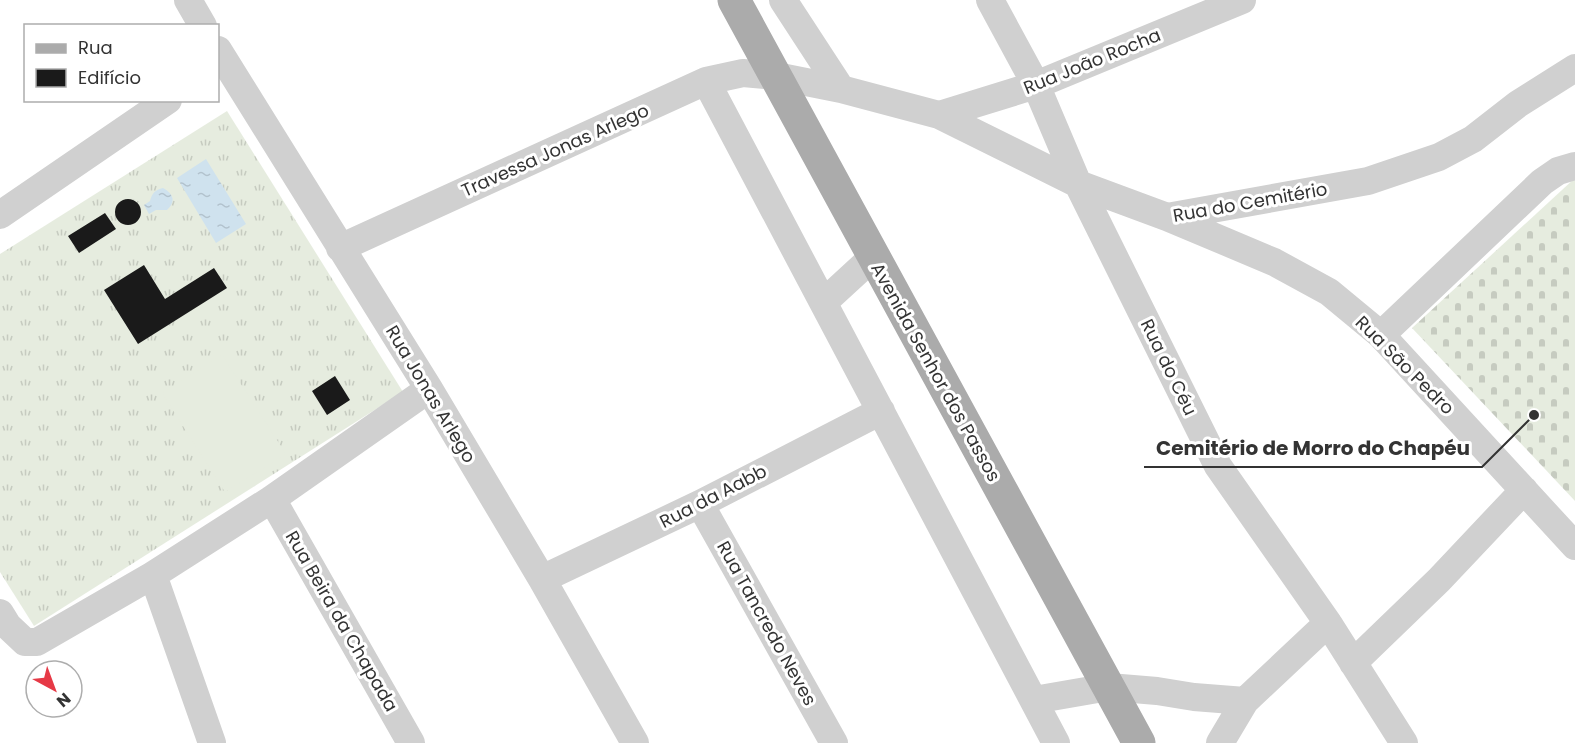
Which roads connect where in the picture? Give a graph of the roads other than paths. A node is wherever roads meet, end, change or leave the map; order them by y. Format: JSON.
{"nodes":[{"id":1,"x":188,"y":0,"type":"edge"},
{"id":2,"x":734,"y":0,"type":"edge"},
{"id":3,"x":783,"y":0,"type":"edge"},
{"id":4,"x":990,"y":0,"type":"edge"},
{"id":5,"x":1242,"y":0,"type":"edge"},
{"id":6,"x":202,"y":24,"type":"edge"},
{"id":7,"x":220,"y":59,"type":"edge"},
{"id":8,"x":1575,"y":68,"type":"edge"},
{"id":9,"x":776,"y":76,"type":"junction"},
{"id":10,"x":706,"y":81,"type":"junction"},
{"id":11,"x":1036,"y":85,"type":"junction"},
{"id":12,"x":841,"y":89,"type":"junction"},
{"id":13,"x":165,"y":102,"type":"edge"},
{"id":14,"x":939,"y":115,"type":"junction"},
{"id":15,"x":1575,"y":166,"type":"edge"},
{"id":16,"x":1078,"y":184,"type":"junction"},
{"id":17,"x":0,"y":215,"type":"edge"},
{"id":18,"x":1167,"y":217,"type":"junction"},
{"id":19,"x":340,"y":248,"type":"junction"},
{"id":20,"x":873,"y":257,"type":"junction"},
{"id":21,"x":824,"y":302,"type":"junction"},
{"id":22,"x":1382,"y":335,"type":"junction"},
{"id":23,"x":429,"y":389,"type":"junction"},
{"id":24,"x":881,"y":411,"type":"junction"},
{"id":25,"x":1524,"y":490,"type":"junction"},
{"id":26,"x":272,"y":499,"type":"junction"},
{"id":27,"x":700,"y":504,"type":"junction"},
{"id":28,"x":1575,"y":546,"type":"edge"},
{"id":29,"x":153,"y":575,"type":"junction"},
{"id":30,"x":542,"y":579,"type":"junction"},
{"id":31,"x":0,"y":613,"type":"edge"},
{"id":32,"x":1328,"y":623,"type":"junction"},
{"id":33,"x":1353,"y":663,"type":"junction"},
{"id":34,"x":1108,"y":687,"type":"junction"},
{"id":35,"x":1034,"y":700,"type":"junction"},
{"id":36,"x":1245,"y":701,"type":"junction"},
{"id":37,"x":630,"y":741,"type":"edge"},
{"id":38,"x":212,"y":743,"type":"edge"},
{"id":39,"x":411,"y":743,"type":"edge"},
{"id":40,"x":834,"y":743,"type":"edge"},
{"id":41,"x":1056,"y":743,"type":"edge"},
{"id":42,"x":1139,"y":743,"type":"edge"},
{"id":43,"x":1220,"y":743,"type":"edge"},
{"id":44,"x":1404,"y":743,"type":"edge"}],
"edges":[{"from":1,"to":6,"type":"street"},
{"from":2,"to":9,"type":"main road","name":"Avenida Senhor dos Passos"},
{"from":3,"to":12,"type":"street"},
{"from":4,"to":11,"type":"street","name":"Rua do Céu"},
{"from":5,"to":11,"type":"street","name":"Rua João Rocha"},
{"from":7,"to":19,"type":"street","name":"Rua Jonas Arlego"},
{"from":8,"to":18,"type":"street","name":"Rua do Cemitério"},
{"from":9,"to":10,"type":"street","name":"Travessa Jonas Arlego"},
{"from":9,"to":12,"type":"street","name":"Rua do Cemitério"},
{"from":9,"to":20,"type":"main road","name":"Avenida Senhor dos Passos"},
{"from":10,"to":19,"type":"street","name":"Travessa Jonas Arlego"},
{"from":10,"to":21,"type":"street"},
{"from":11,"to":14,"type":"street","name":"Rua João Rocha"},
{"from":11,"to":16,"type":"street","name":"Rua do Céu"},
{"from":12,"to":14,"type":"street","name":"Rua do Cemitério"},
{"from":13,"to":17,"type":"street"},
{"from":14,"to":16,"type":"street","name":"Rua do Cemitério"},
{"from":15,"to":22,"type":"street"},
{"from":16,"to":18,"type":"street","name":"Rua do Cemitério"},
{"from":16,"to":32,"type":"street","name":"Rua do Céu"},
{"from":18,"to":22,"type":"street","name":"Rua São Pedro"},
{"from":19,"to":23,"type":"street","name":"Rua Jonas Arlego"},
{"from":20,"to":21,"type":"street"},
{"from":20,"to":34,"type":"main road","name":"Avenida Senhor dos Passos"},
{"from":21,"to":24,"type":"street"},
{"from":22,"to":25,"type":"street","name":"Rua São Pedro"},
{"from":23,"to":26,"type":"street"},
{"from":23,"to":30,"type":"street","name":"Rua Jonas Arlego"},
{"from":24,"to":27,"type":"street","name":"Rua da Aabb"},
{"from":24,"to":35,"type":"street"},
{"from":25,"to":28,"type":"street","name":"Rua São Pedro"},
{"from":25,"to":33,"type":"street"},
{"from":26,"to":29,"type":"street"},
{"from":26,"to":39,"type":"street","name":"Rua Beira da Chapada"},
{"from":27,"to":30,"type":"street","name":"Rua da Aabb"},
{"from":27,"to":40,"type":"street","name":"Rua Tancredo Neves"},
{"from":29,"to":31,"type":"street"},
{"from":29,"to":38,"type":"street"},
{"from":30,"to":37,"type":"street","name":"Rua Jonas Arlego"},
{"from":32,"to":33,"type":"street","name":"Rua do Céu"},
{"from":32,"to":36,"type":"street"},
{"from":33,"to":44,"type":"street","name":"Rua do Céu"},
{"from":34,"to":35,"type":"street"},
{"from":34,"to":36,"type":"street"},
{"from":34,"to":42,"type":"main road","name":"Avenida Senhor dos Passos"},
{"from":35,"to":41,"type":"street"},
{"from":36,"to":43,"type":"street"}]}
